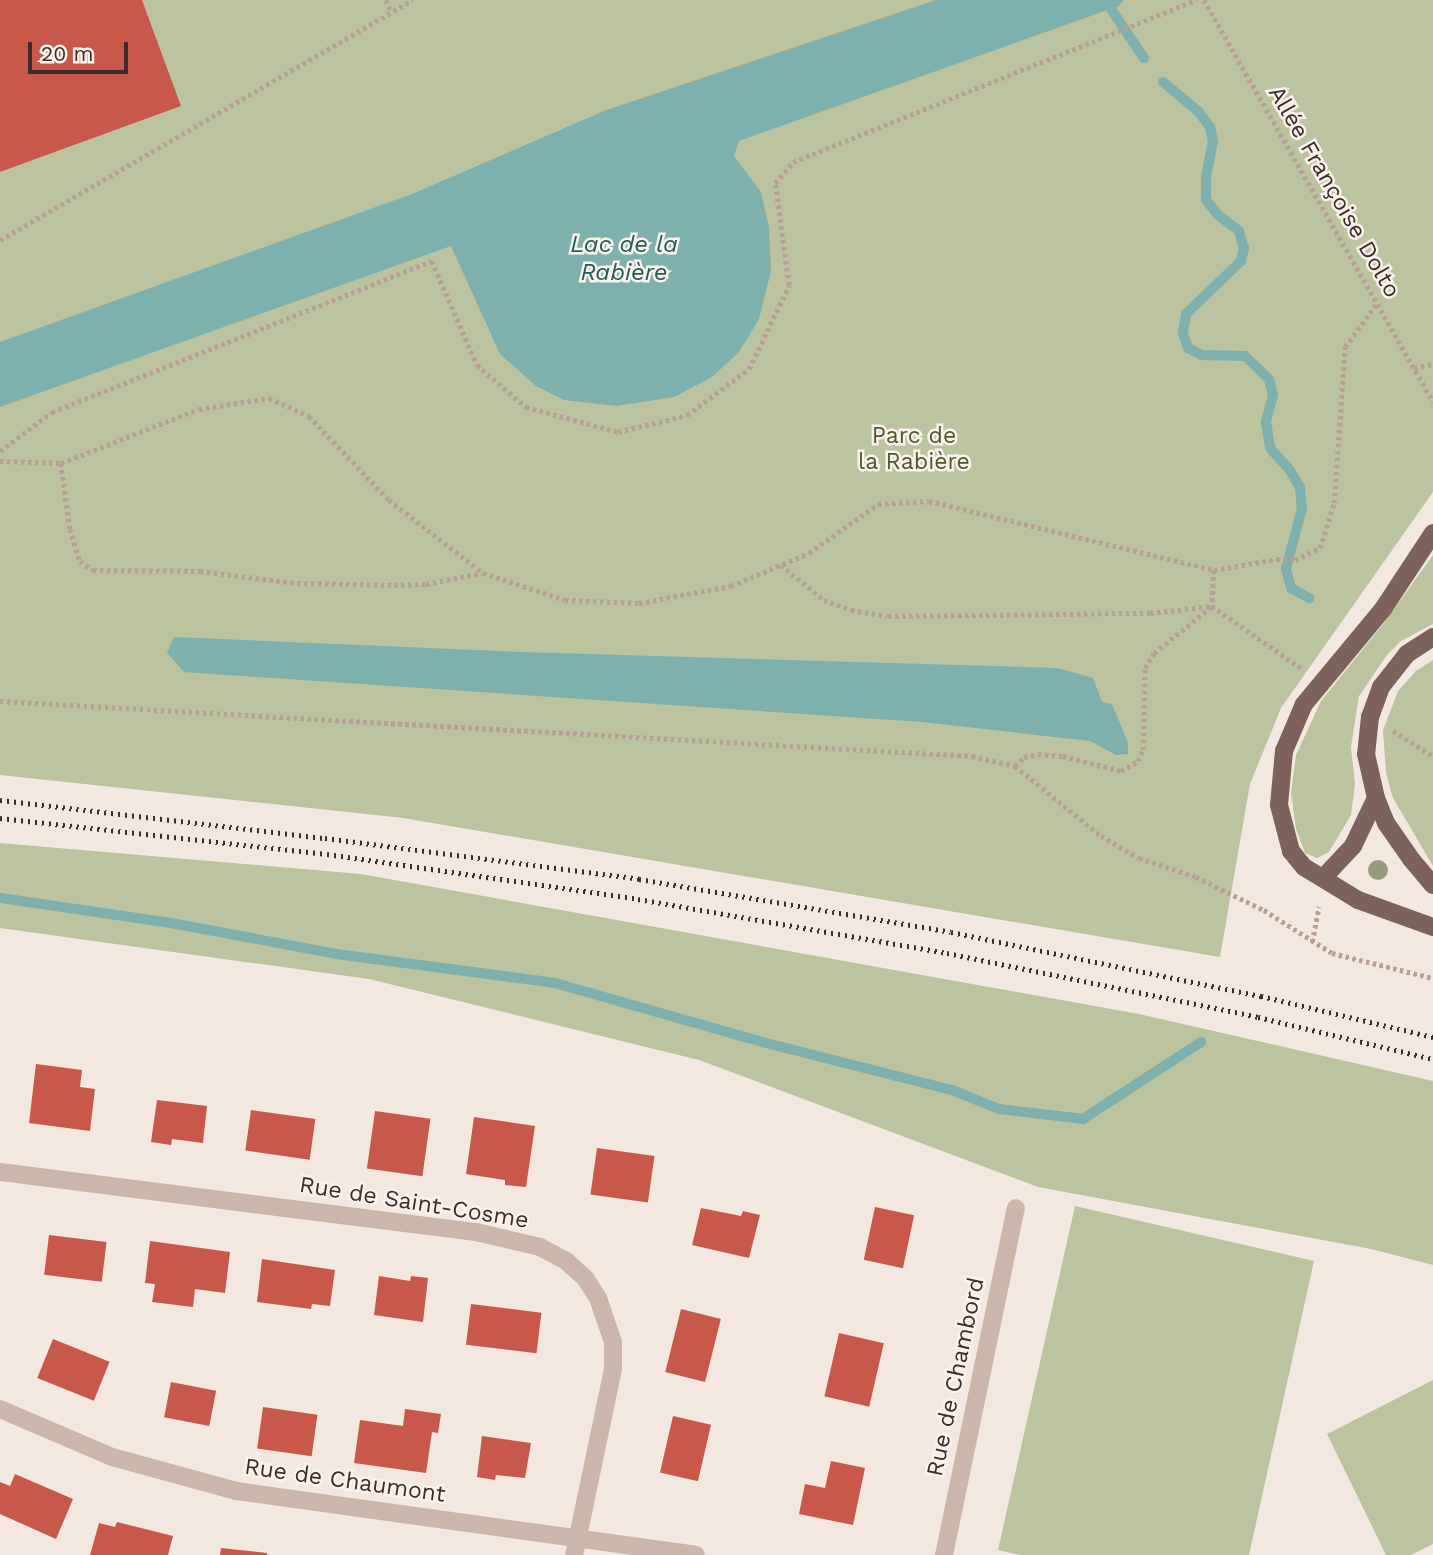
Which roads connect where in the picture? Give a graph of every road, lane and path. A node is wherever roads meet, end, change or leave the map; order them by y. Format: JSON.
{"nodes":[{"id":1,"x":386,"y":0,"type":"edge"},
{"id":2,"x":412,"y":0,"type":"edge"},
{"id":3,"x":1197,"y":0,"type":"edge"},
{"id":4,"x":1204,"y":0,"type":"edge"},
{"id":5,"x":391,"y":12,"type":"junction"},
{"id":6,"x":0,"y":240,"type":"edge"},
{"id":7,"x":1377,"y":303,"type":"junction"},
{"id":8,"x":1433,"y":364,"type":"edge"},
{"id":9,"x":1414,"y":368,"type":"junction"},
{"id":10,"x":1433,"y":402,"type":"edge"},
{"id":11,"x":0,"y":451,"type":"edge"},
{"id":12,"x":0,"y":461,"type":"edge"},
{"id":13,"x":61,"y":463,"type":"junction"},
{"id":14,"x":1433,"y":533,"type":"edge"},
{"id":15,"x":781,"y":565,"type":"junction"},
{"id":16,"x":483,"y":573,"type":"junction"},
{"id":17,"x":1433,"y":637,"type":"edge"},
{"id":18,"x":0,"y":701,"type":"edge"},
{"id":19,"x":1015,"y":766,"type":"junction"},
{"id":20,"x":1376,"y":799,"type":"junction"},
{"id":21,"x":1323,"y":878,"type":"junction"},
{"id":22,"x":1433,"y":885,"type":"edge"},
{"id":23,"x":1433,"y":927,"type":"edge"},
{"id":24,"x":1312,"y":942,"type":"junction"},
{"id":25,"x":1433,"y":978,"type":"edge"},
{"id":26,"x":0,"y":1172,"type":"edge"},
{"id":27,"x":1016,"y":1208,"type":"dead end"},
{"id":28,"x":0,"y":1409,"type":"edge"},
{"id":29,"x":576,"y":1546,"type":"edge"},
{"id":30,"x":696,"y":1555,"type":"edge"},
{"id":31,"x":943,"y":1555,"type":"edge"}],
"edges":[{"from":1,"to":5,"type":"path"},
{"from":2,"to":5,"type":"path"},
{"from":3,"to":11,"type":"path"},
{"from":4,"to":7,"type":"path","name":"Allée Françoise Dolto"},
{"from":5,"to":6,"type":"path"},
{"from":7,"to":9,"type":"path","name":"Allée Françoise Dolto"},
{"from":7,"to":15,"type":"path"},
{"from":8,"to":9,"type":"path"},
{"from":9,"to":10,"type":"path","name":"Allée Françoise Dolto"},
{"from":12,"to":13,"type":"path"},
{"from":13,"to":16,"type":"path"},
{"from":13,"to":16,"type":"path"},
{"from":14,"to":21,"type":"main road"},
{"from":15,"to":16,"type":"path"},
{"from":15,"to":19,"type":"path"},
{"from":17,"to":20,"type":"main road"},
{"from":18,"to":19,"type":"path"},
{"from":19,"to":24,"type":"path"},
{"from":20,"to":21,"type":"main road"},
{"from":20,"to":22,"type":"main road"},
{"from":21,"to":23,"type":"main road"},
{"from":21,"to":24,"type":"path"},
{"from":24,"to":25,"type":"path"},
{"from":26,"to":29,"type":"street","name":"Rue de Saint-Cosme"},
{"from":27,"to":31,"type":"street","name":"Rue de Chambord"},
{"from":28,"to":29,"type":"street","name":"Rue de Chaumont"},
{"from":29,"to":30,"type":"street","name":"Rue de Chaumont"}]}
